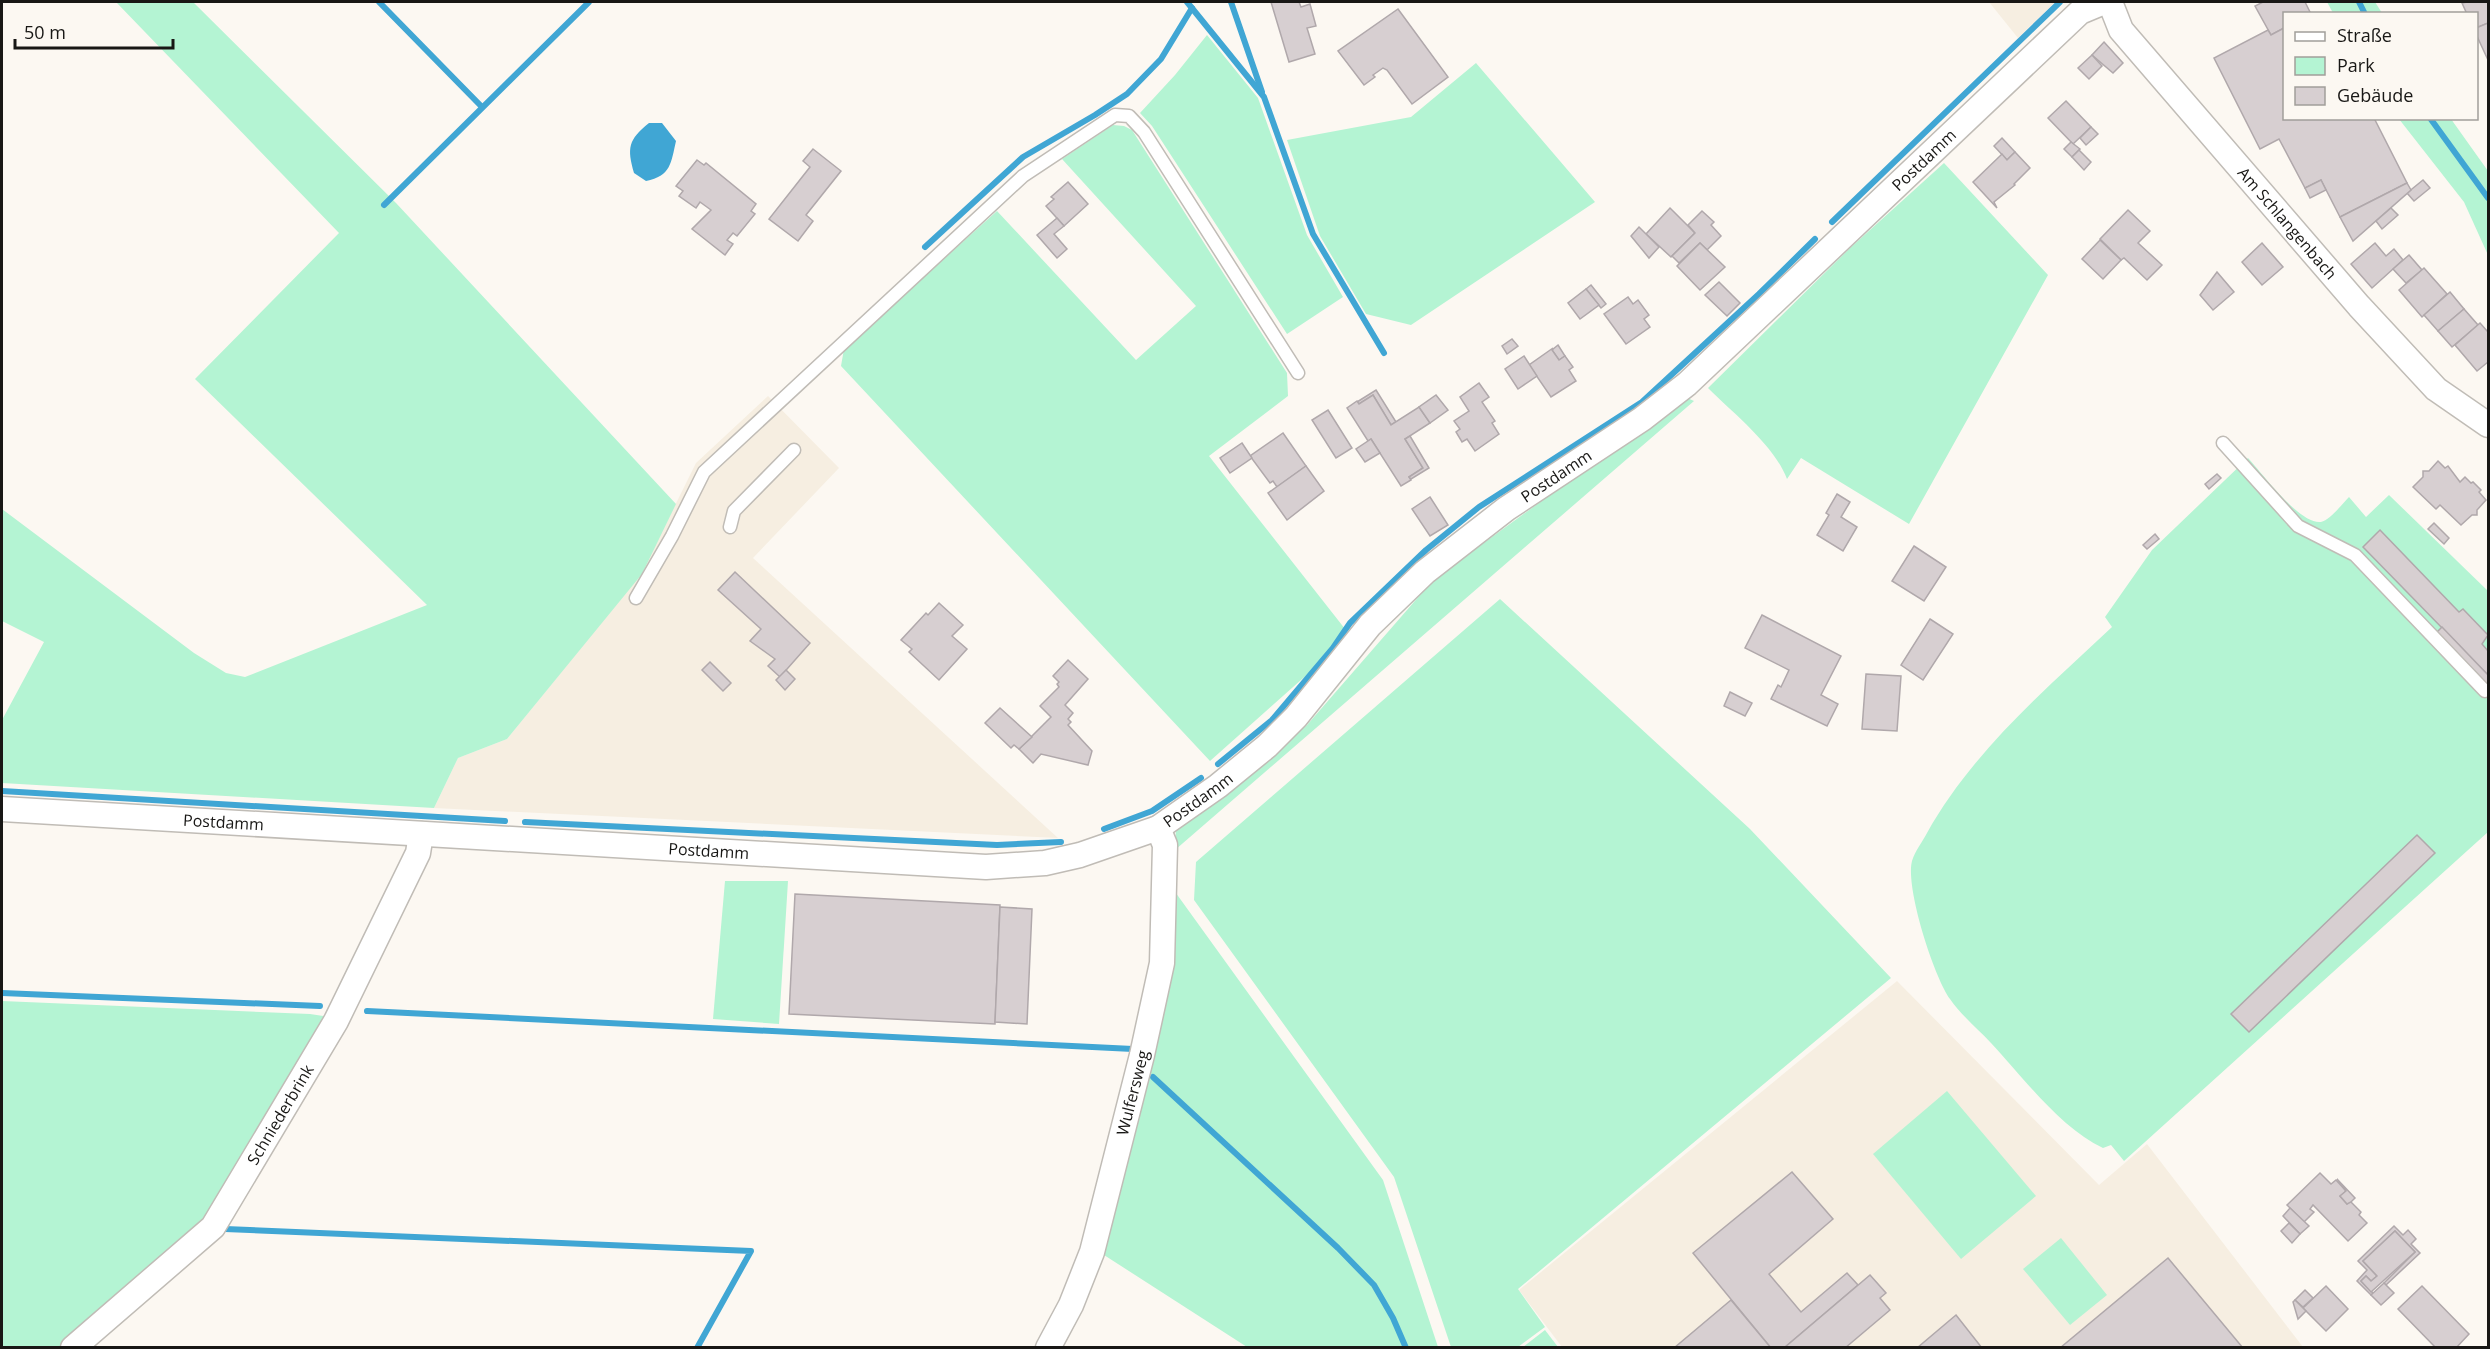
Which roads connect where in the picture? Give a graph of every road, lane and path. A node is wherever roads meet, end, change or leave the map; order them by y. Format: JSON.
{"nodes":[{"id":1,"x":2104,"y":2,"type":"edge"},
{"id":2,"x":2110,"y":2,"type":"edge"},
{"id":3,"x":1298,"y":374,"type":"dead end"},
{"id":4,"x":2488,"y":425,"type":"edge"},
{"id":5,"x":2223,"y":443,"type":"dead end"},
{"id":6,"x":794,"y":450,"type":"dead end"},
{"id":7,"x":730,"y":527,"type":"dead end"},
{"id":8,"x":636,"y":598,"type":"dead end"},
{"id":9,"x":2485,"y":692,"type":"dead end"},
{"id":10,"x":2,"y":809,"type":"edge"},
{"id":11,"x":1158,"y":828,"type":"junction"},
{"id":12,"x":421,"y":834,"type":"junction"},
{"id":13,"x":73,"y":1347,"type":"edge"},
{"id":14,"x":1048,"y":1347,"type":"edge"}],
"edges":[{"from":1,"to":11,"type":"street","name":"Postdamm"},
{"from":2,"to":4,"type":"street","name":"Am Schlangenbach"},
{"from":3,"to":8,"type":"lane"},
{"from":5,"to":9,"type":"lane"},
{"from":6,"to":7,"type":"lane"},
{"from":10,"to":12,"type":"street","name":"Postdamm"},
{"from":11,"to":12,"type":"street","name":"Postdamm"},
{"from":11,"to":14,"type":"street","name":"Wulfersweg"},
{"from":12,"to":13,"type":"street","name":"Schniederbrink"}]}
